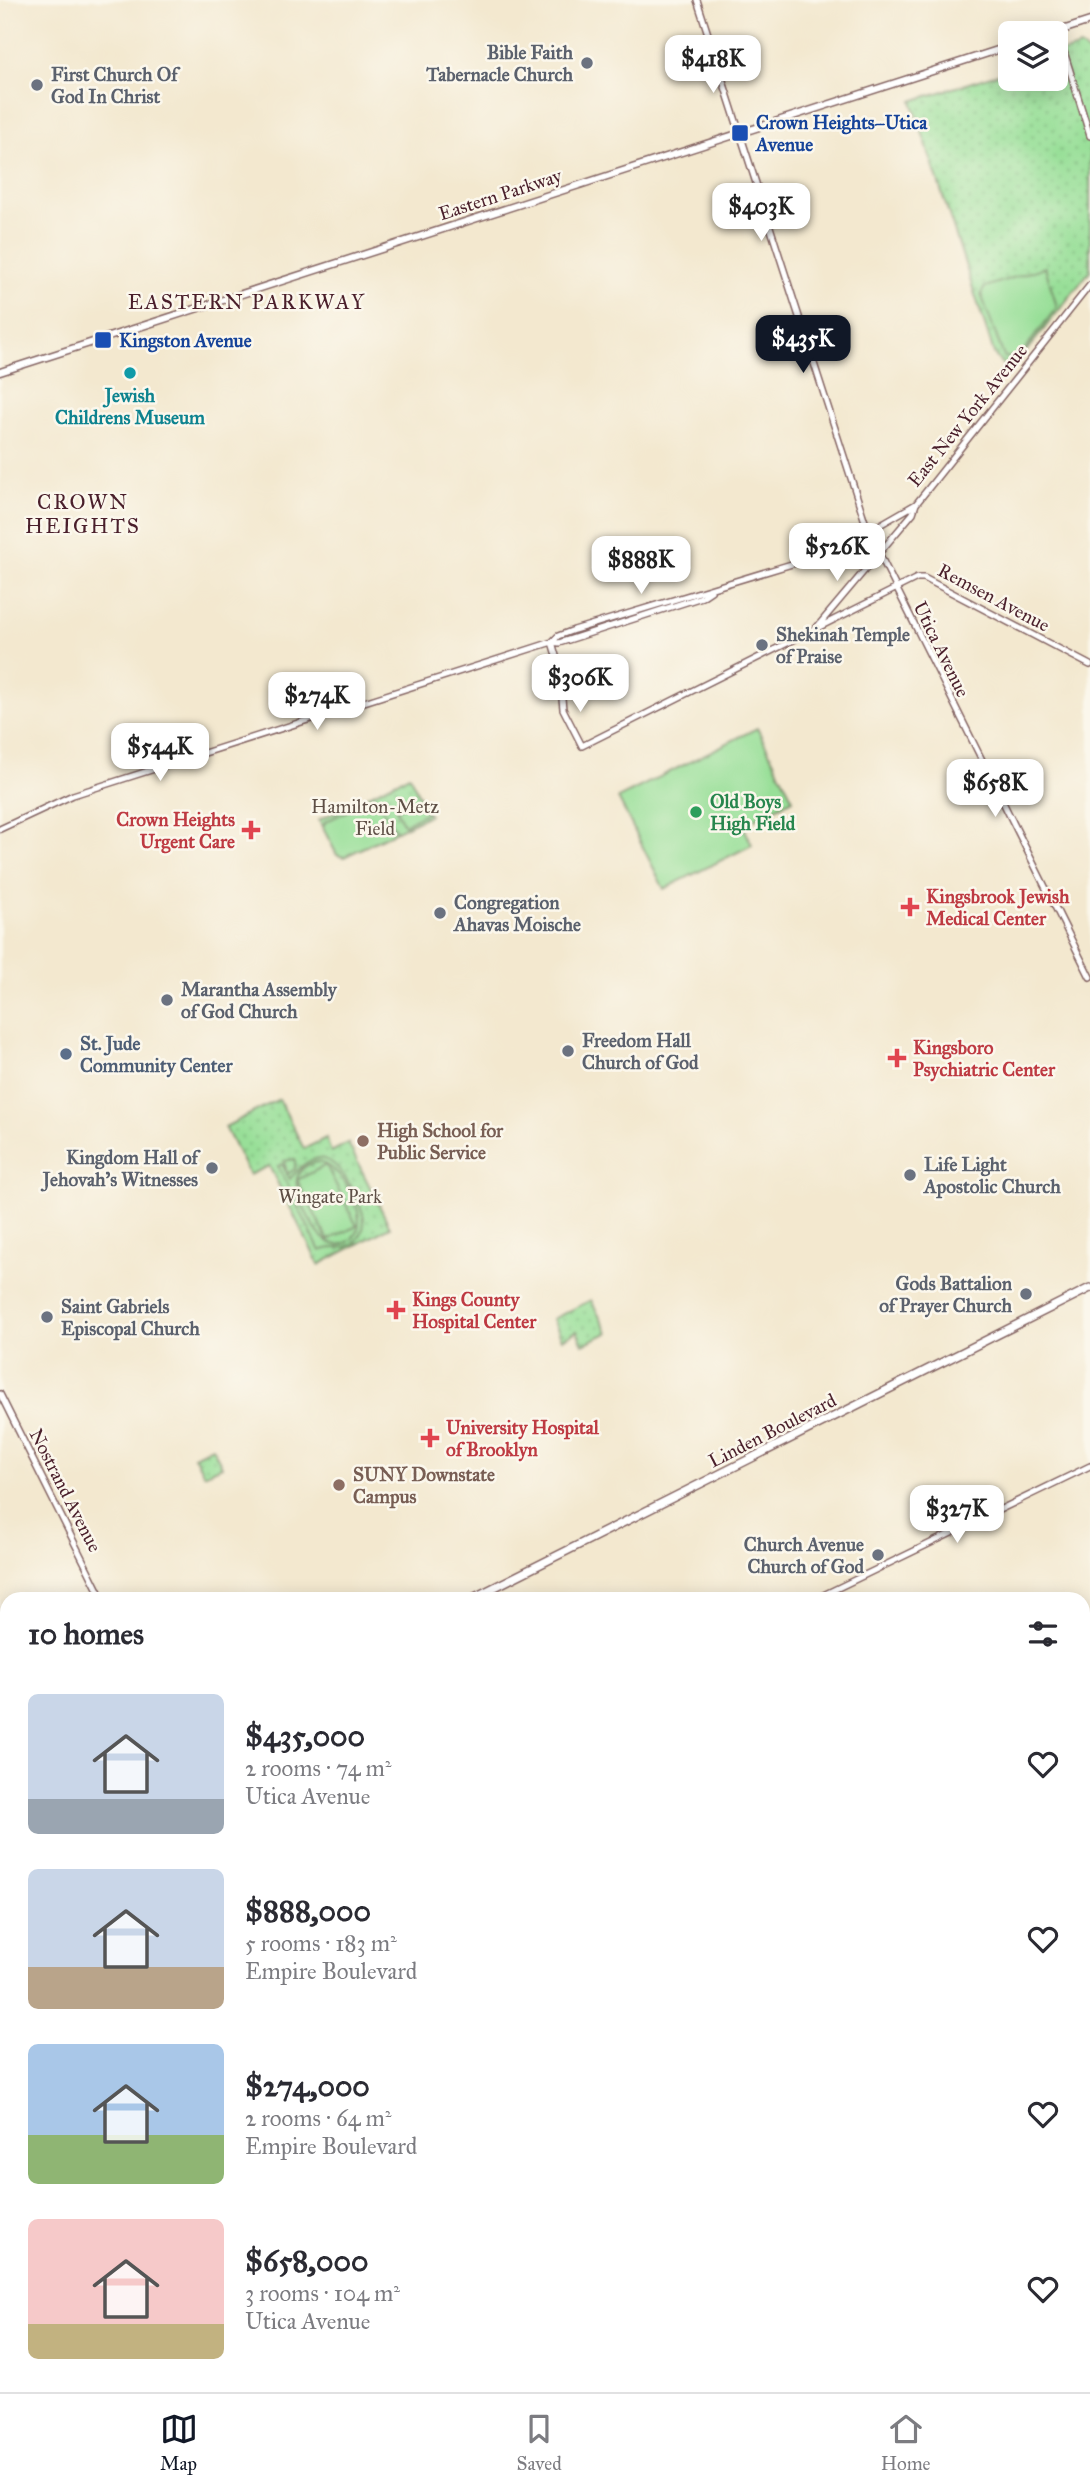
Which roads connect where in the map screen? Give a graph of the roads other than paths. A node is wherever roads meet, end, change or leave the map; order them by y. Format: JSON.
{"nodes":[{"id":1,"x":696,"y":0,"type":"edge"},
{"id":2,"x":1090,"y":21,"type":"edge"},
{"id":3,"x":1068,"y":29,"type":"edge"},
{"id":4,"x":998,"y":50,"type":"edge"},
{"id":5,"x":1068,"y":69,"type":"edge"},
{"id":6,"x":739,"y":134,"type":"junction"},
{"id":7,"x":1090,"y":136,"type":"edge"},
{"id":8,"x":1090,"y":285,"type":"edge"},
{"id":9,"x":0,"y":372,"type":"edge"},
{"id":10,"x":916,"y":504,"type":"junction"},
{"id":11,"x":869,"y":531,"type":"junction"},
{"id":12,"x":878,"y":553,"type":"junction"},
{"id":13,"x":921,"y":578,"type":"joint"},
{"id":14,"x":895,"y":589,"type":"junction"},
{"id":15,"x":815,"y":630,"type":"junction"},
{"id":16,"x":552,"y":642,"type":"junction"},
{"id":17,"x":1090,"y":665,"type":"edge"},
{"id":18,"x":0,"y":829,"type":"edge"},
{"id":19,"x":1090,"y":977,"type":"edge"},
{"id":20,"x":1090,"y":1288,"type":"edge"},
{"id":21,"x":0,"y":1394,"type":"edge"},
{"id":22,"x":1090,"y":1466,"type":"edge"},
{"id":23,"x":99,"y":1592,"type":"edge"},
{"id":24,"x":485,"y":1592,"type":"edge"},
{"id":25,"x":830,"y":1592,"type":"edge"}],
"edges":[{"from":1,"to":6,"type":"main road","name":"Utica Avenue"},
{"from":2,"to":3,"type":"main road"},
{"from":4,"to":6,"type":"main road","name":"Eastern Parkway"},
{"from":5,"to":7,"type":"main road"},
{"from":6,"to":9,"type":"main road","name":"Eastern Parkway"},
{"from":6,"to":11,"type":"main road","name":"Utica Avenue"},
{"from":8,"to":10,"type":"main road","name":"East New York Avenue"},
{"from":10,"to":11,"type":"main road"},
{"from":10,"to":12,"type":"main road","name":"East New York Avenue"},
{"from":11,"to":12,"type":"main road","name":"Utica Avenue"},
{"from":11,"to":16,"type":"main road"},
{"from":12,"to":14,"type":"main road","name":"Utica Avenue"},
{"from":12,"to":15,"type":"main road","name":"East New York Avenue"},
{"from":13,"to":14,"type":"main road","name":"East New York Avenue"},
{"from":13,"to":17,"type":"main road","name":"Remsen Avenue"},
{"from":14,"to":15,"type":"main road","name":"East New York Avenue"},
{"from":14,"to":19,"type":"main road","name":"Utica Avenue"},
{"from":15,"to":16,"type":"main road","name":"East New York Avenue"},
{"from":16,"to":18,"type":"main road"},
{"from":20,"to":24,"type":"highway","name":"Linden Boulevard"},
{"from":21,"to":23,"type":"main road","name":"Nostrand Avenue"},
{"from":22,"to":25,"type":"main road"}]}
